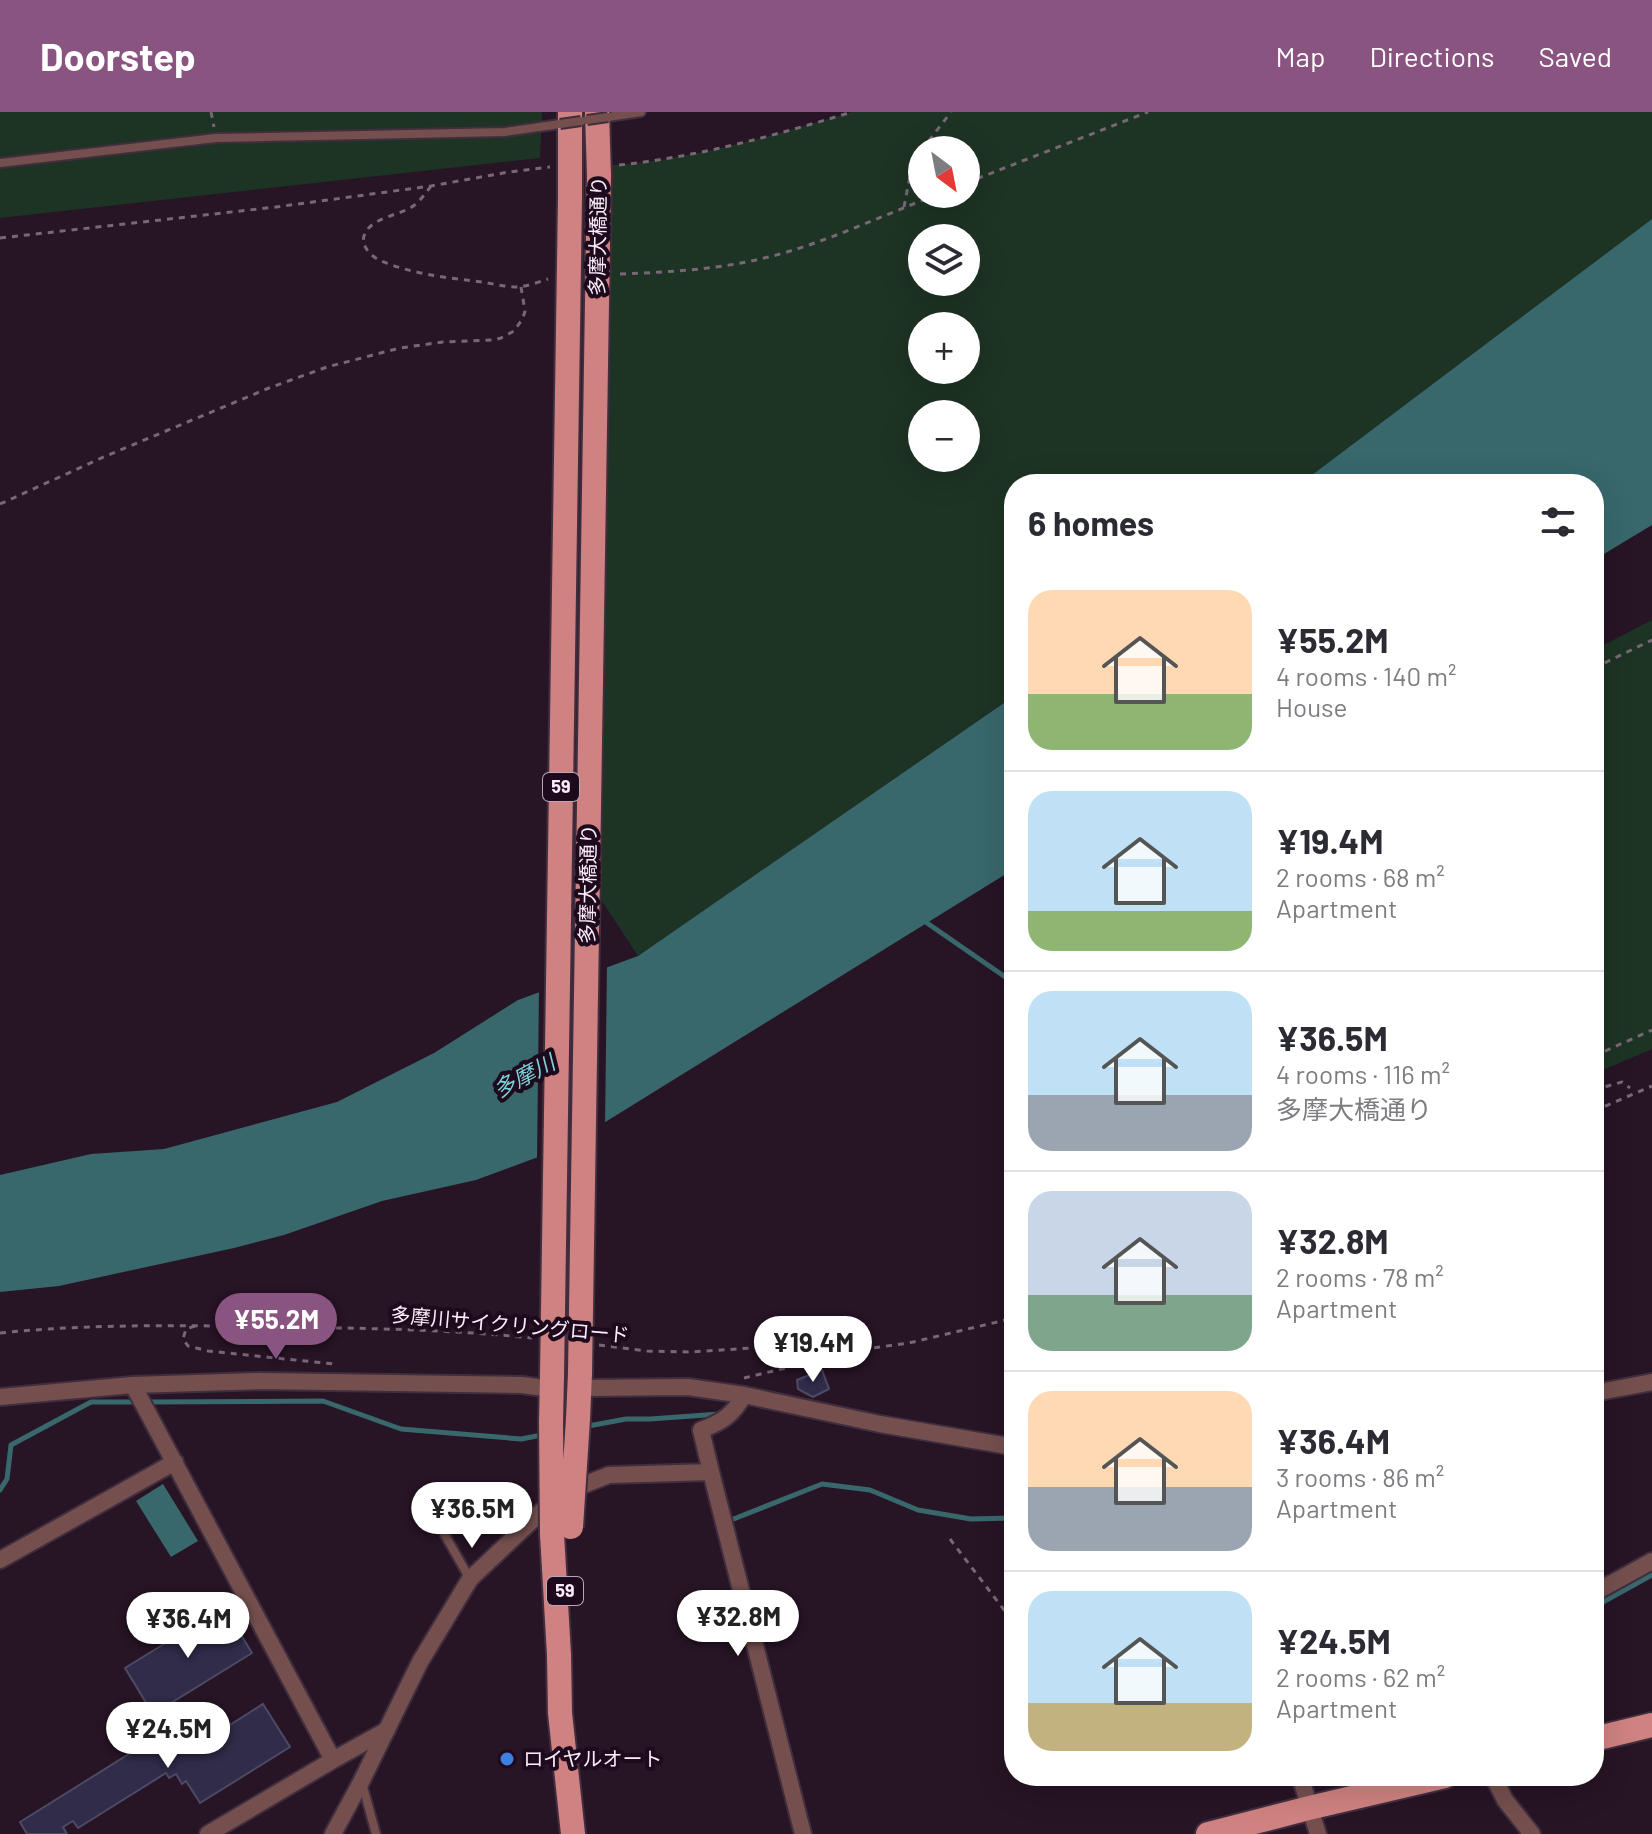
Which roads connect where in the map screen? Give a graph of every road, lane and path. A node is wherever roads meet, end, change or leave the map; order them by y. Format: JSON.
{"nodes":[{"id":1,"x":211,"y":112,"type":"edge"},
{"id":2,"x":641,"y":112,"type":"edge"},
{"id":3,"x":852,"y":112,"type":"edge"},
{"id":4,"x":951,"y":112,"type":"edge"},
{"id":5,"x":1148,"y":112,"type":"edge"},
{"id":6,"x":584,"y":118,"type":"edge"},
{"id":7,"x":213,"y":121,"type":"dead end"},
{"id":8,"x":0,"y":163,"type":"edge"},
{"id":9,"x":570,"y":168,"type":"junction"},
{"id":10,"x":599,"y":171,"type":"junction"},
{"id":11,"x":980,"y":178,"type":"edge"},
{"id":12,"x":431,"y":186,"type":"junction"},
{"id":13,"x":908,"y":206,"type":"edge"},
{"id":14,"x":904,"y":207,"type":"junction"},
{"id":15,"x":0,"y":238,"type":"edge"},
{"id":16,"x":620,"y":274,"type":"dead end"},
{"id":17,"x":548,"y":279,"type":"dead end"},
{"id":18,"x":521,"y":287,"type":"junction"},
{"id":19,"x":0,"y":504,"type":"edge"},
{"id":20,"x":1652,"y":640,"type":"edge"},
{"id":21,"x":1604,"y":663,"type":"edge"},
{"id":22,"x":1652,"y":1030,"type":"edge"},
{"id":23,"x":1604,"y":1052,"type":"edge"},
{"id":24,"x":1652,"y":1086,"type":"edge"},
{"id":25,"x":1604,"y":1087,"type":"edge"},
{"id":26,"x":1630,"y":1088,"type":"dead end"},
{"id":27,"x":1604,"y":1107,"type":"edge"},
{"id":28,"x":1004,"y":1320,"type":"edge"},
{"id":29,"x":199,"y":1325,"type":"junction"},
{"id":30,"x":0,"y":1333,"type":"edge"},
{"id":31,"x":542,"y":1339,"type":"dead end"},
{"id":32,"x":587,"y":1344,"type":"dead end"},
{"id":33,"x":865,"y":1349,"type":"junction"},
{"id":34,"x":333,"y":1364,"type":"dead end"},
{"id":35,"x":580,"y":1380,"type":"junction"},
{"id":36,"x":552,"y":1382,"type":"junction"},
{"id":37,"x":1652,"y":1382,"type":"edge"},
{"id":38,"x":136,"y":1389,"type":"junction"},
{"id":39,"x":1604,"y":1391,"type":"edge"},
{"id":40,"x":741,"y":1393,"type":"junction"},
{"id":41,"x":0,"y":1397,"type":"edge"},
{"id":42,"x":1004,"y":1445,"type":"edge"},
{"id":43,"x":175,"y":1462,"type":"junction"},
{"id":44,"x":711,"y":1472,"type":"junction"},
{"id":45,"x":425,"y":1500,"type":"dead end"},
{"id":46,"x":561,"y":1530,"type":"junction"},
{"id":47,"x":950,"y":1539,"type":"dead end"},
{"id":48,"x":0,"y":1560,"type":"edge"},
{"id":49,"x":1652,"y":1561,"type":"edge"},
{"id":50,"x":470,"y":1579,"type":"junction"},
{"id":51,"x":1604,"y":1587,"type":"edge"},
{"id":52,"x":1004,"y":1610,"type":"edge"},
{"id":53,"x":1652,"y":1725,"type":"edge"},
{"id":54,"x":387,"y":1730,"type":"junction"},
{"id":55,"x":1604,"y":1737,"type":"edge"},
{"id":56,"x":333,"y":1760,"type":"junction"},
{"id":57,"x":361,"y":1782,"type":"junction"},
{"id":58,"x":1303,"y":1786,"type":"edge"},
{"id":59,"x":1402,"y":1786,"type":"edge"},
{"id":60,"x":1498,"y":1786,"type":"edge"},
{"id":61,"x":1309,"y":1808,"type":"junction"},
{"id":62,"x":208,"y":1834,"type":"edge"},
{"id":63,"x":333,"y":1834,"type":"edge"},
{"id":64,"x":376,"y":1834,"type":"edge"},
{"id":65,"x":573,"y":1834,"type":"edge"},
{"id":66,"x":803,"y":1834,"type":"edge"},
{"id":67,"x":1208,"y":1834,"type":"edge"},
{"id":68,"x":1318,"y":1834,"type":"edge"},
{"id":69,"x":1532,"y":1834,"type":"edge"}],
"edges":[{"from":1,"to":7,"type":"path"},
{"from":2,"to":6,"type":"lane"},
{"from":3,"to":10,"type":"path"},
{"from":4,"to":14,"type":"path"},
{"from":5,"to":11,"type":"path"},
{"from":6,"to":8,"type":"lane"},
{"from":6,"to":9,"type":"main road","name":"多摩大橋通り","number":"59"},
{"from":6,"to":10,"type":"main road","name":"多摩大橋通り","number":"59"},
{"from":9,"to":12,"type":"path"},
{"from":9,"to":36,"type":"main road","name":"多摩大橋通り","number":"59","bridge":true},
{"from":10,"to":35,"type":"main road","name":"多摩大橋通り","number":"59","bridge":true},
{"from":12,"to":15,"type":"path"},
{"from":12,"to":18,"type":"path"},
{"from":13,"to":14,"type":"path"},
{"from":14,"to":16,"type":"path"},
{"from":17,"to":18,"type":"path"},
{"from":18,"to":19,"type":"path"},
{"from":20,"to":21,"type":"path"},
{"from":22,"to":23,"type":"path"},
{"from":24,"to":27,"type":"path"},
{"from":25,"to":26,"type":"path"},
{"from":28,"to":33,"type":"path","name":"多摩川サイクリングロード"},
{"from":29,"to":30,"type":"path","name":"多摩川サイクリングロード"},
{"from":29,"to":31,"type":"path","name":"多摩川サイクリングロード"},
{"from":29,"to":34,"type":"path"},
{"from":32,"to":33,"type":"path","name":"多摩川サイクリングロード"},
{"from":33,"to":40,"type":"path"},
{"from":35,"to":40,"type":"street"},
{"from":35,"to":46,"type":"main road","name":"多摩大橋通り","number":"59","bridge":true},
{"from":36,"to":38,"type":"street"},
{"from":36,"to":46,"type":"main road","name":"多摩大橋通り","number":"59","bridge":true},
{"from":37,"to":39,"type":"street"},
{"from":38,"to":41,"type":"street"},
{"from":38,"to":43,"type":"street"},
{"from":40,"to":42,"type":"street"},
{"from":40,"to":44,"type":"street"},
{"from":43,"to":48,"type":"street"},
{"from":43,"to":56,"type":"street"},
{"from":44,"to":50,"type":"street"},
{"from":44,"to":66,"type":"street"},
{"from":45,"to":50,"type":"lane"},
{"from":46,"to":65,"type":"main road","name":"多摩大橋通り","number":"59"},
{"from":47,"to":52,"type":"path"},
{"from":49,"to":51,"type":"street"},
{"from":50,"to":54,"type":"street"},
{"from":53,"to":55,"type":"main road"},
{"from":54,"to":56,"type":"street"},
{"from":54,"to":57,"type":"street"},
{"from":56,"to":62,"type":"street"},
{"from":57,"to":63,"type":"street"},
{"from":57,"to":64,"type":"lane"},
{"from":58,"to":61,"type":"street"},
{"from":59,"to":61,"type":"main road"},
{"from":60,"to":69,"type":"street"},
{"from":61,"to":67,"type":"main road"},
{"from":61,"to":68,"type":"street"}]}
